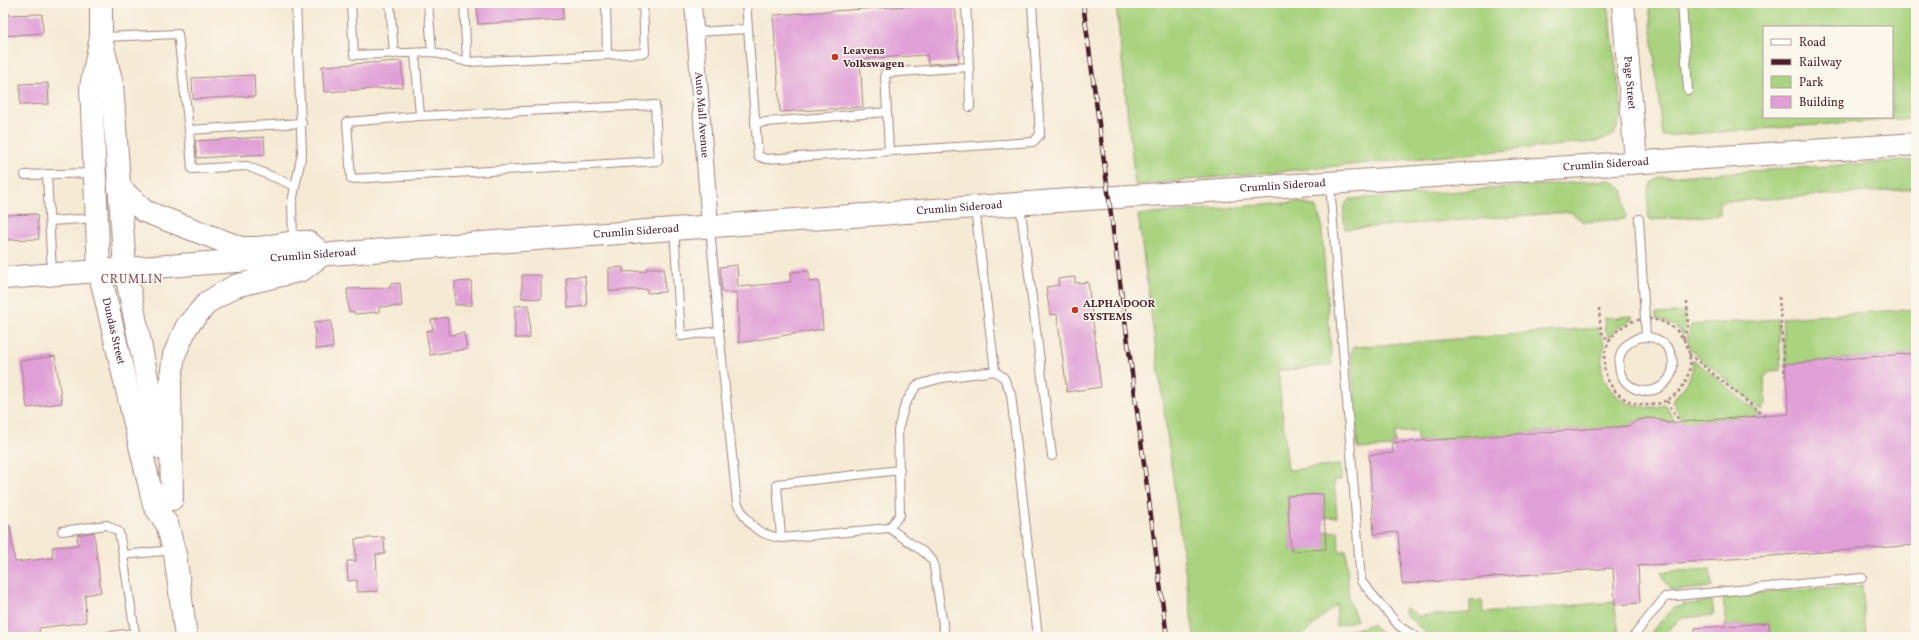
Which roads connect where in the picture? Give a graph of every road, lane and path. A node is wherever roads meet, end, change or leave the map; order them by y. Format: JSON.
{"nodes":[{"id":1,"x":101,"y":3,"type":"edge"},
{"id":2,"x":296,"y":3,"type":"edge"},
{"id":3,"x":351,"y":3,"type":"edge"},
{"id":4,"x":390,"y":3,"type":"edge"},
{"id":5,"x":428,"y":3,"type":"edge"},
{"id":6,"x":464,"y":3,"type":"edge"},
{"id":7,"x":606,"y":3,"type":"edge"},
{"id":8,"x":643,"y":3,"type":"edge"},
{"id":9,"x":693,"y":3,"type":"edge"},
{"id":10,"x":746,"y":3,"type":"edge"},
{"id":11,"x":966,"y":3,"type":"edge"},
{"id":12,"x":1032,"y":3,"type":"edge"},
{"id":13,"x":1623,"y":3,"type":"edge"},
{"id":14,"x":1682,"y":3,"type":"edge"},
{"id":15,"x":747,"y":30,"type":"junction"},
{"id":16,"x":695,"y":32,"type":"junction"},
{"id":17,"x":101,"y":37,"type":"junction"},
{"id":18,"x":432,"y":52,"type":"junction"},
{"id":19,"x":415,"y":53,"type":"junction"},
{"id":20,"x":394,"y":54,"type":"junction"},
{"id":21,"x":607,"y":55,"type":"junction"},
{"id":22,"x":467,"y":62,"type":"junction"},
{"id":23,"x":969,"y":67,"type":"junction"},
{"id":24,"x":1688,"y":90,"type":"dead end"},
{"id":25,"x":970,"y":107,"type":"dead end"},
{"id":26,"x":887,"y":112,"type":"junction"},
{"id":27,"x":420,"y":116,"type":"junction"},
{"id":28,"x":302,"y":123,"type":"junction"},
{"id":29,"x":755,"y":123,"type":"junction"},
{"id":30,"x":189,"y":130,"type":"junction"},
{"id":31,"x":1916,"y":144,"type":"edge"},
{"id":32,"x":889,"y":151,"type":"junction"},
{"id":33,"x":1636,"y":162,"type":"junction"},
{"id":34,"x":95,"y":173,"type":"junction"},
{"id":35,"x":47,"y":174,"type":"junction"},
{"id":36,"x":25,"y":175,"type":"dead end"},
{"id":37,"x":1330,"y":183,"type":"junction"},
{"id":38,"x":295,"y":186,"type":"junction"},
{"id":39,"x":119,"y":187,"type":"junction"},
{"id":40,"x":1020,"y":204,"type":"junction"},
{"id":41,"x":975,"y":207,"type":"junction"},
{"id":42,"x":97,"y":218,"type":"junction"},
{"id":43,"x":1639,"y":219,"type":"dead end"},
{"id":44,"x":50,"y":221,"type":"junction"},
{"id":45,"x":710,"y":226,"type":"junction"},
{"id":46,"x":674,"y":228,"type":"junction"},
{"id":47,"x":294,"y":242,"type":"junction"},
{"id":48,"x":323,"y":254,"type":"junction"},
{"id":49,"x":125,"y":268,"type":"junction"},
{"id":50,"x":99,"y":270,"type":"junction"},
{"id":51,"x":52,"y":274,"type":"junction"},
{"id":52,"x":3,"y":278,"type":"edge"},
{"id":53,"x":1779,"y":297,"type":"dead end"},
{"id":54,"x":1687,"y":302,"type":"dead end"},
{"id":55,"x":1599,"y":308,"type":"dead end"},
{"id":56,"x":1645,"y":319,"type":"junction"},
{"id":57,"x":719,"y":331,"type":"junction"},
{"id":58,"x":1646,"y":336,"type":"junction"},
{"id":59,"x":1683,"y":339,"type":"junction"},
{"id":60,"x":1609,"y":342,"type":"junction"},
{"id":61,"x":1689,"y":353,"type":"junction"},
{"id":62,"x":995,"y":371,"type":"junction"},
{"id":63,"x":1785,"y":376,"type":"dead end"},
{"id":64,"x":1667,"y":400,"type":"junction"},
{"id":65,"x":1765,"y":416,"type":"dead end"},
{"id":66,"x":1680,"y":422,"type":"dead end"},
{"id":67,"x":1052,"y":456,"type":"dead end"},
{"id":68,"x":900,"y":470,"type":"junction"},
{"id":69,"x":172,"y":499,"type":"junction"},
{"id":70,"x":167,"y":524,"type":"junction"},
{"id":71,"x":889,"y":528,"type":"junction"},
{"id":72,"x":62,"y":531,"type":"dead end"},
{"id":73,"x":781,"y":538,"type":"junction"},
{"id":74,"x":174,"y":550,"type":"junction"},
{"id":75,"x":123,"y":555,"type":"junction"},
{"id":76,"x":1862,"y":578,"type":"dead end"},
{"id":77,"x":1399,"y":626,"type":"junction"},
{"id":78,"x":135,"y":635,"type":"edge"},
{"id":79,"x":103,"y":637,"type":"edge"},
{"id":80,"x":186,"y":637,"type":"edge"},
{"id":81,"x":945,"y":637,"type":"edge"},
{"id":82,"x":1038,"y":637,"type":"edge"},
{"id":83,"x":1403,"y":637,"type":"edge"},
{"id":84,"x":1416,"y":637,"type":"edge"},
{"id":85,"x":1633,"y":637,"type":"edge"}],
"edges":[{"from":1,"to":17,"type":"street","name":"Dundas Street"},
{"from":2,"to":28,"type":"lane"},
{"from":3,"to":20,"type":"lane"},
{"from":4,"to":20,"type":"lane"},
{"from":5,"to":18,"type":"lane"},
{"from":6,"to":22,"type":"lane"},
{"from":7,"to":21,"type":"lane"},
{"from":8,"to":21,"type":"lane"},
{"from":9,"to":16,"type":"street","name":"Auto Mall Avenue"},
{"from":10,"to":15,"type":"lane"},
{"from":11,"to":23,"type":"lane"},
{"from":12,"to":32,"type":"lane"},
{"from":13,"to":33,"type":"street","name":"Page Street"},
{"from":14,"to":24,"type":"lane"},
{"from":15,"to":16,"type":"lane"},
{"from":15,"to":29,"type":"lane"},
{"from":16,"to":45,"type":"street","name":"Auto Mall Avenue"},
{"from":17,"to":30,"type":"lane"},
{"from":17,"to":34,"type":"street","name":"Dundas Street"},
{"from":17,"to":39,"type":"street","name":"Dundas Street"},
{"from":18,"to":19,"type":"lane"},
{"from":18,"to":22,"type":"lane"},
{"from":19,"to":20,"type":"lane"},
{"from":19,"to":27,"type":"lane"},
{"from":21,"to":22,"type":"lane"},
{"from":23,"to":25,"type":"lane"},
{"from":23,"to":26,"type":"lane"},
{"from":26,"to":29,"type":"lane"},
{"from":26,"to":32,"type":"lane"},
{"from":27,"to":27,"type":"lane"},
{"from":28,"to":30,"type":"lane"},
{"from":28,"to":38,"type":"lane"},
{"from":29,"to":32,"type":"lane"},
{"from":30,"to":38,"type":"lane"},
{"from":31,"to":33,"type":"street","name":"Crumlin Sideroad"},
{"from":33,"to":37,"type":"street","name":"Crumlin Sideroad"},
{"from":34,"to":35,"type":"lane"},
{"from":34,"to":42,"type":"street","name":"Dundas Street"},
{"from":35,"to":36,"type":"lane"},
{"from":35,"to":44,"type":"lane"},
{"from":37,"to":40,"type":"street","name":"Crumlin Sideroad"},
{"from":37,"to":77,"type":"lane"},
{"from":38,"to":47,"type":"lane"},
{"from":39,"to":47,"type":"street"},
{"from":39,"to":49,"type":"street","name":"Dundas Street"},
{"from":40,"to":41,"type":"street","name":"Crumlin Sideroad"},
{"from":40,"to":67,"type":"lane"},
{"from":41,"to":45,"type":"street","name":"Crumlin Sideroad"},
{"from":41,"to":62,"type":"lane"},
{"from":42,"to":44,"type":"lane"},
{"from":42,"to":50,"type":"street","name":"Dundas Street"},
{"from":43,"to":56,"type":"lane"},
{"from":44,"to":51,"type":"lane"},
{"from":45,"to":46,"type":"street","name":"Crumlin Sideroad"},
{"from":45,"to":57,"type":"lane"},
{"from":46,"to":48,"type":"street","name":"Crumlin Sideroad"},
{"from":46,"to":57,"type":"lane"},
{"from":47,"to":48,"type":"street"},
{"from":48,"to":49,"type":"street","name":"Crumlin Sideroad"},
{"from":48,"to":69,"type":"street"},
{"from":49,"to":50,"type":"street","name":"Crumlin Sideroad"},
{"from":49,"to":69,"type":"street","name":"Dundas Street"},
{"from":50,"to":51,"type":"street","name":"Crumlin Sideroad"},
{"from":50,"to":70,"type":"street","name":"Dundas Street"},
{"from":51,"to":52,"type":"street","name":"Crumlin Sideroad"},
{"from":53,"to":63,"type":"path"},
{"from":54,"to":59,"type":"path"},
{"from":55,"to":60,"type":"path"},
{"from":56,"to":58,"type":"lane"},
{"from":56,"to":59,"type":"path"},
{"from":56,"to":60,"type":"path"},
{"from":57,"to":73,"type":"lane"},
{"from":58,"to":58,"type":"lane"},
{"from":59,"to":61,"type":"path"},
{"from":60,"to":64,"type":"path"},
{"from":61,"to":64,"type":"path"},
{"from":61,"to":65,"type":"path"},
{"from":62,"to":68,"type":"lane"},
{"from":62,"to":82,"type":"lane"},
{"from":64,"to":66,"type":"path"},
{"from":68,"to":71,"type":"lane"},
{"from":68,"to":73,"type":"lane"},
{"from":69,"to":70,"type":"street","name":"Dundas Street"},
{"from":70,"to":74,"type":"street","name":"Dundas Street"},
{"from":71,"to":73,"type":"lane"},
{"from":71,"to":81,"type":"lane"},
{"from":72,"to":75,"type":"lane"},
{"from":74,"to":75,"type":"lane"},
{"from":74,"to":80,"type":"street","name":"Dundas Street"},
{"from":75,"to":78,"type":"lane"},
{"from":76,"to":85,"type":"lane"},
{"from":77,"to":83,"type":"lane"},
{"from":77,"to":84,"type":"lane"},
{"from":78,"to":79,"type":"lane"}]}
